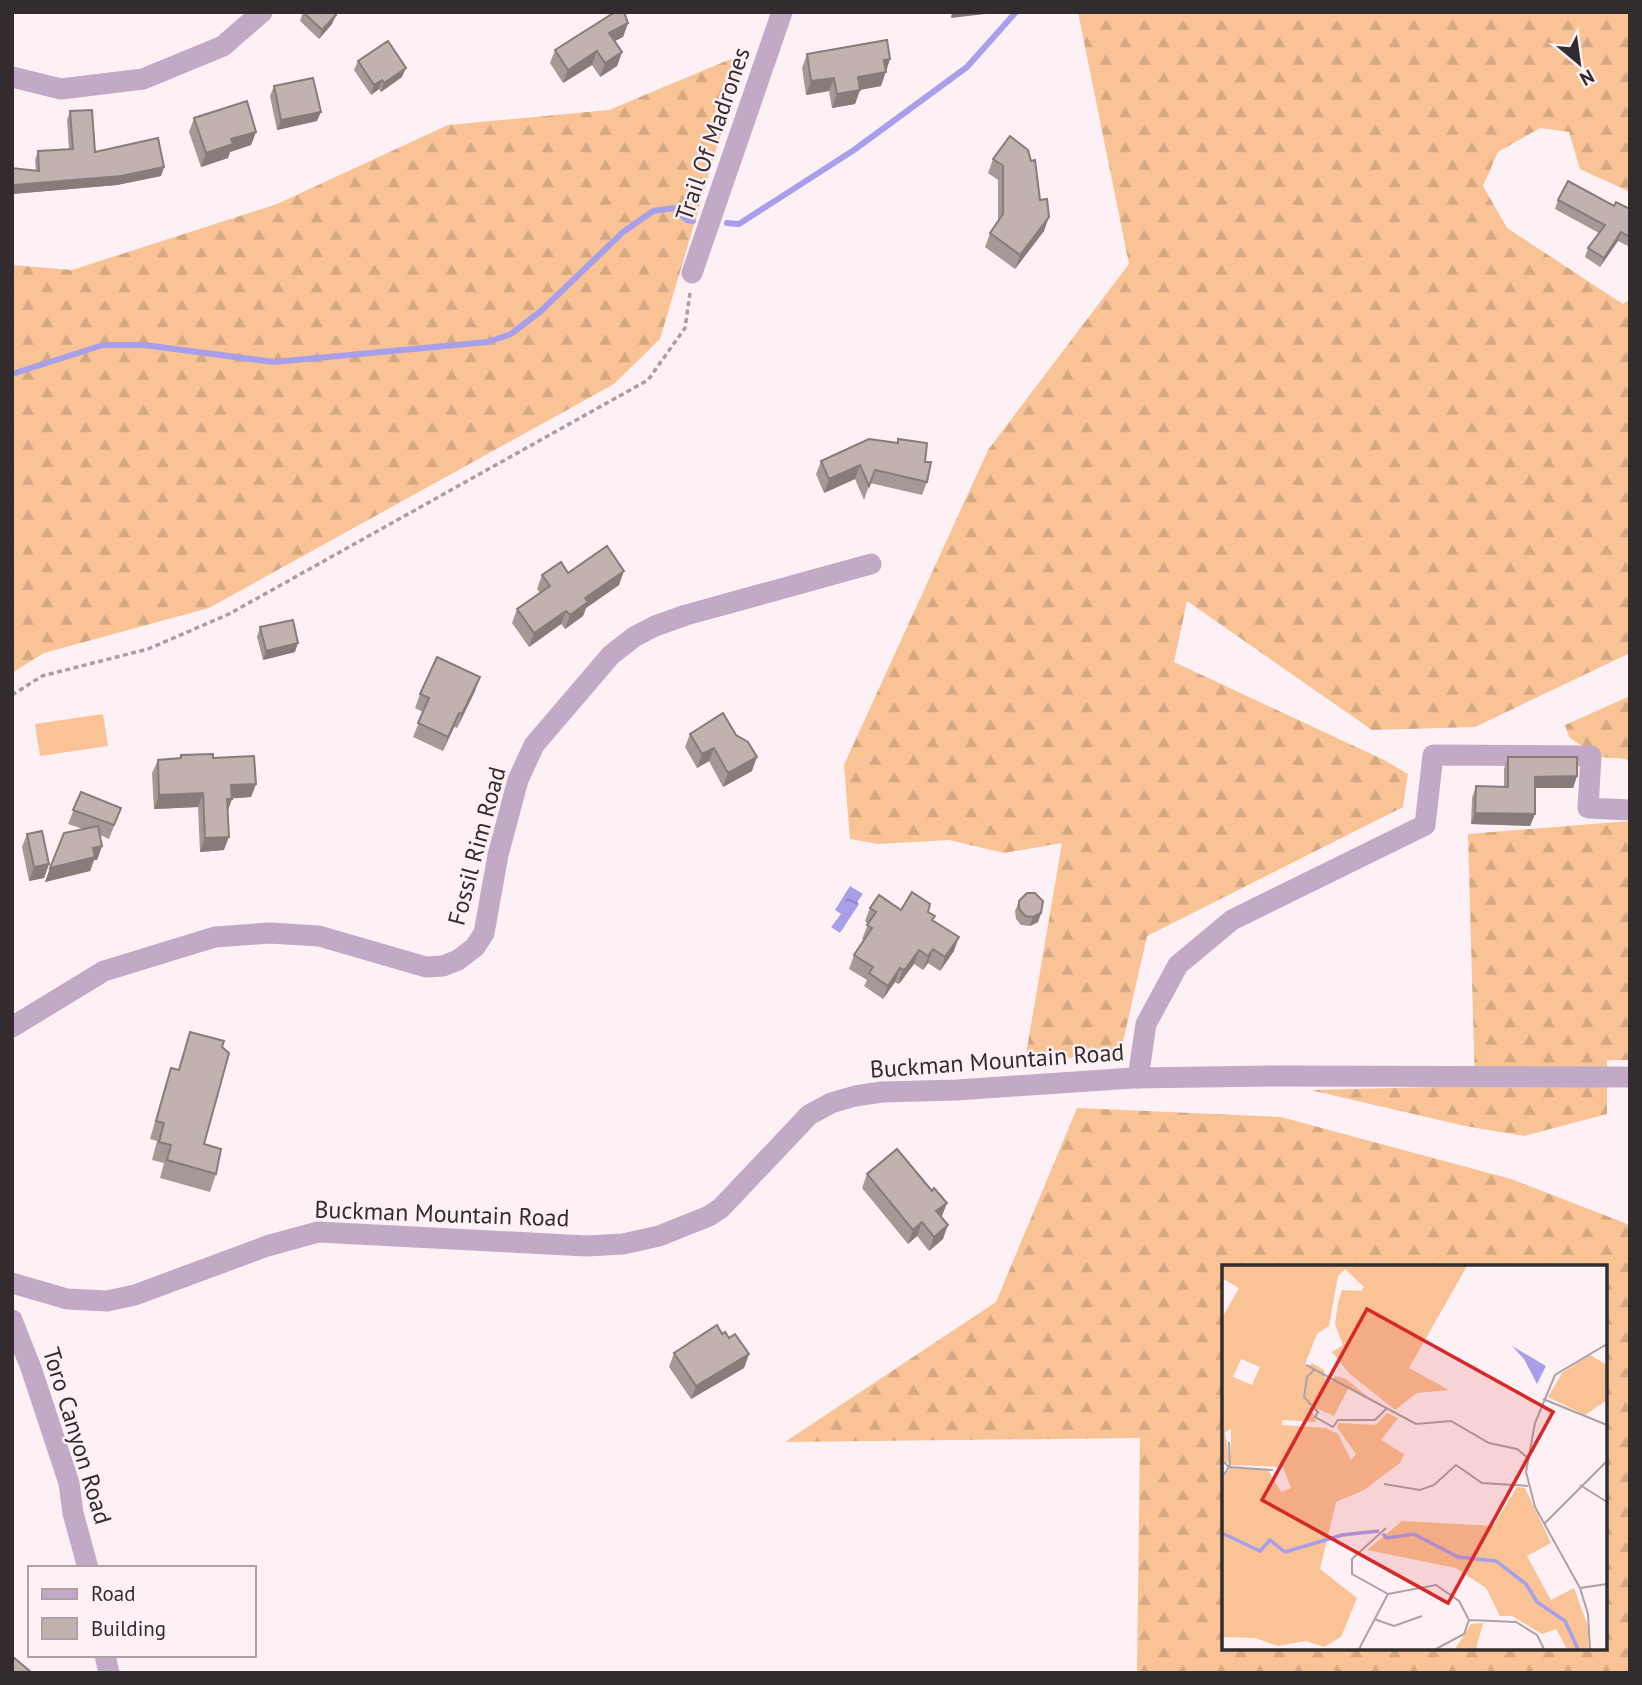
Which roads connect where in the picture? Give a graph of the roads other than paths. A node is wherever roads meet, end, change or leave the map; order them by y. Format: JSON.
{"nodes":[{"id":1,"x":262,"y":12,"type":"edge"},
{"id":2,"x":782,"y":12,"type":"edge"},
{"id":3,"x":12,"y":77,"type":"edge"},
{"id":4,"x":692,"y":273,"type":"road end"},
{"id":5,"x":871,"y":564,"type":"dead end"},
{"id":6,"x":1630,"y":810,"type":"edge"},
{"id":7,"x":12,"y":1027,"type":"edge"},
{"id":8,"x":1630,"y":1077,"type":"edge"},
{"id":9,"x":1138,"y":1078,"type":"junction"},
{"id":10,"x":12,"y":1283,"type":"edge"},
{"id":11,"x":12,"y":1320,"type":"edge"},
{"id":12,"x":87,"y":1566,"type":"edge"}],
"edges":[{"from":1,"to":3,"type":"street"},
{"from":2,"to":4,"type":"street","name":"Trail Of Madrones"},
{"from":5,"to":7,"type":"street","name":"Fossil Rim Road"},
{"from":6,"to":9,"type":"street"},
{"from":8,"to":9,"type":"street","name":"Buckman Mountain Road"},
{"from":9,"to":10,"type":"street","name":"Buckman Mountain Road"},
{"from":11,"to":12,"type":"street","name":"Toro Canyon Road"}]}
